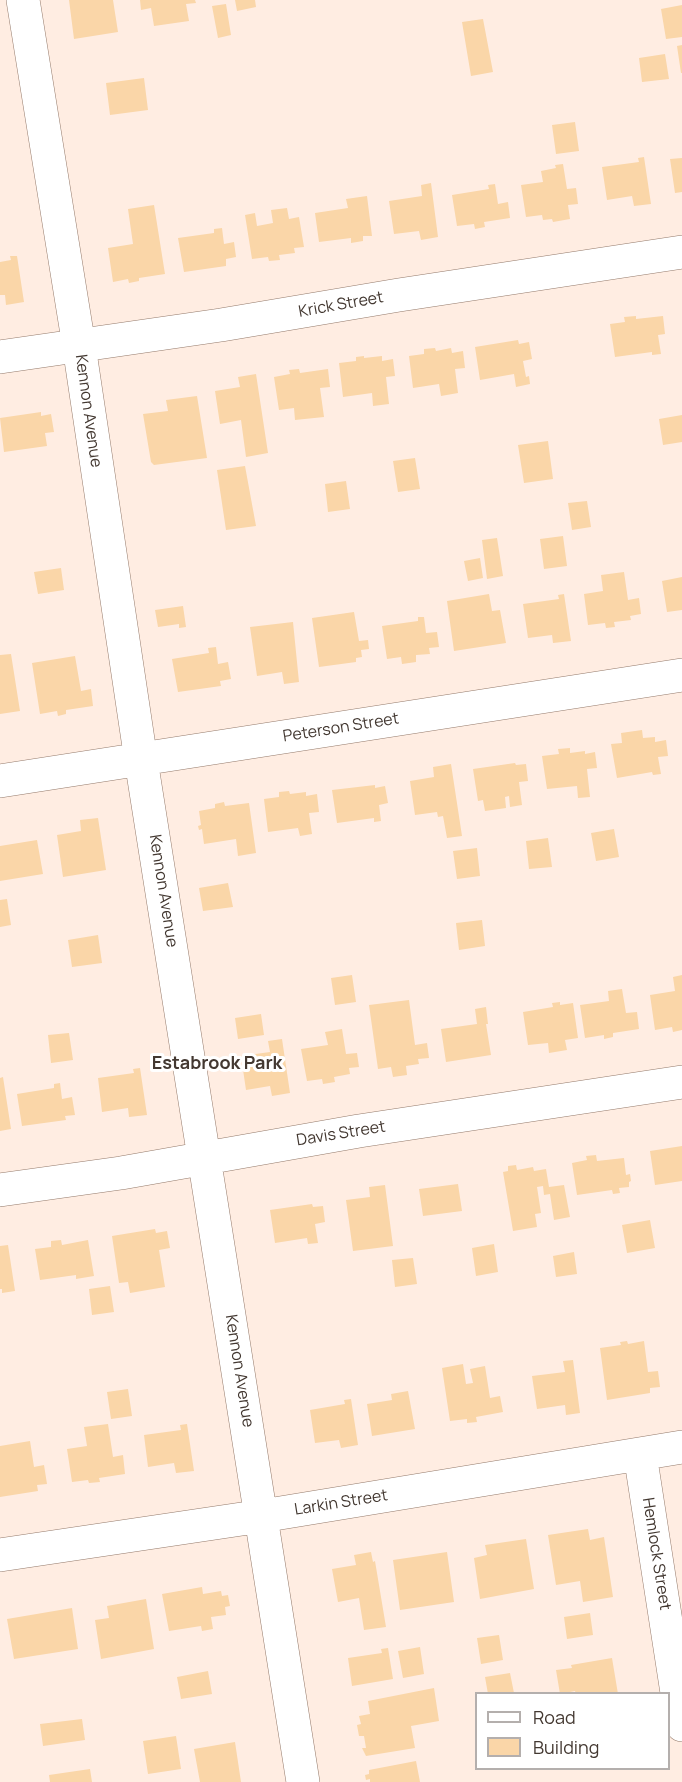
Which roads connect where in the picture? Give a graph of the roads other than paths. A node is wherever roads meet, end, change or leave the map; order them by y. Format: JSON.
{"nodes":[{"id":1,"x":23,"y":0,"type":"edge"},
{"id":2,"x":682,"y":252,"type":"edge"},
{"id":3,"x":79,"y":346,"type":"junction"},
{"id":4,"x":0,"y":357,"type":"edge"},
{"id":5,"x":682,"y":675,"type":"edge"},
{"id":6,"x":141,"y":760,"type":"junction"},
{"id":7,"x":0,"y":781,"type":"edge"},
{"id":8,"x":682,"y":1082,"type":"edge"},
{"id":9,"x":205,"y":1157,"type":"junction"},
{"id":10,"x":0,"y":1190,"type":"edge"},
{"id":11,"x":682,"y":1447,"type":"edge"},
{"id":12,"x":640,"y":1454,"type":"junction"},
{"id":13,"x":262,"y":1516,"type":"junction"},
{"id":14,"x":0,"y":1555,"type":"edge"},
{"id":15,"x":682,"y":1725,"type":"edge"},
{"id":16,"x":303,"y":1782,"type":"edge"}],
"edges":[{"from":1,"to":3,"type":"street","name":"Kennon Avenue"},
{"from":2,"to":3,"type":"street","name":"Krick Street"},
{"from":3,"to":4,"type":"street","name":"Krick Street"},
{"from":3,"to":6,"type":"street","name":"Kennon Avenue"},
{"from":5,"to":6,"type":"street","name":"Peterson Street"},
{"from":6,"to":7,"type":"street","name":"Peterson Street"},
{"from":6,"to":9,"type":"street","name":"Kennon Avenue"},
{"from":8,"to":9,"type":"street","name":"Davis Street"},
{"from":9,"to":10,"type":"street","name":"Davis Street"},
{"from":9,"to":13,"type":"street","name":"Kennon Avenue"},
{"from":11,"to":12,"type":"street","name":"Larkin Street"},
{"from":12,"to":13,"type":"street","name":"Larkin Street"},
{"from":12,"to":15,"type":"street","name":"Hemlock Street"},
{"from":13,"to":14,"type":"street","name":"Larkin Street"},
{"from":13,"to":16,"type":"street","name":"Kennon Avenue"}]}
